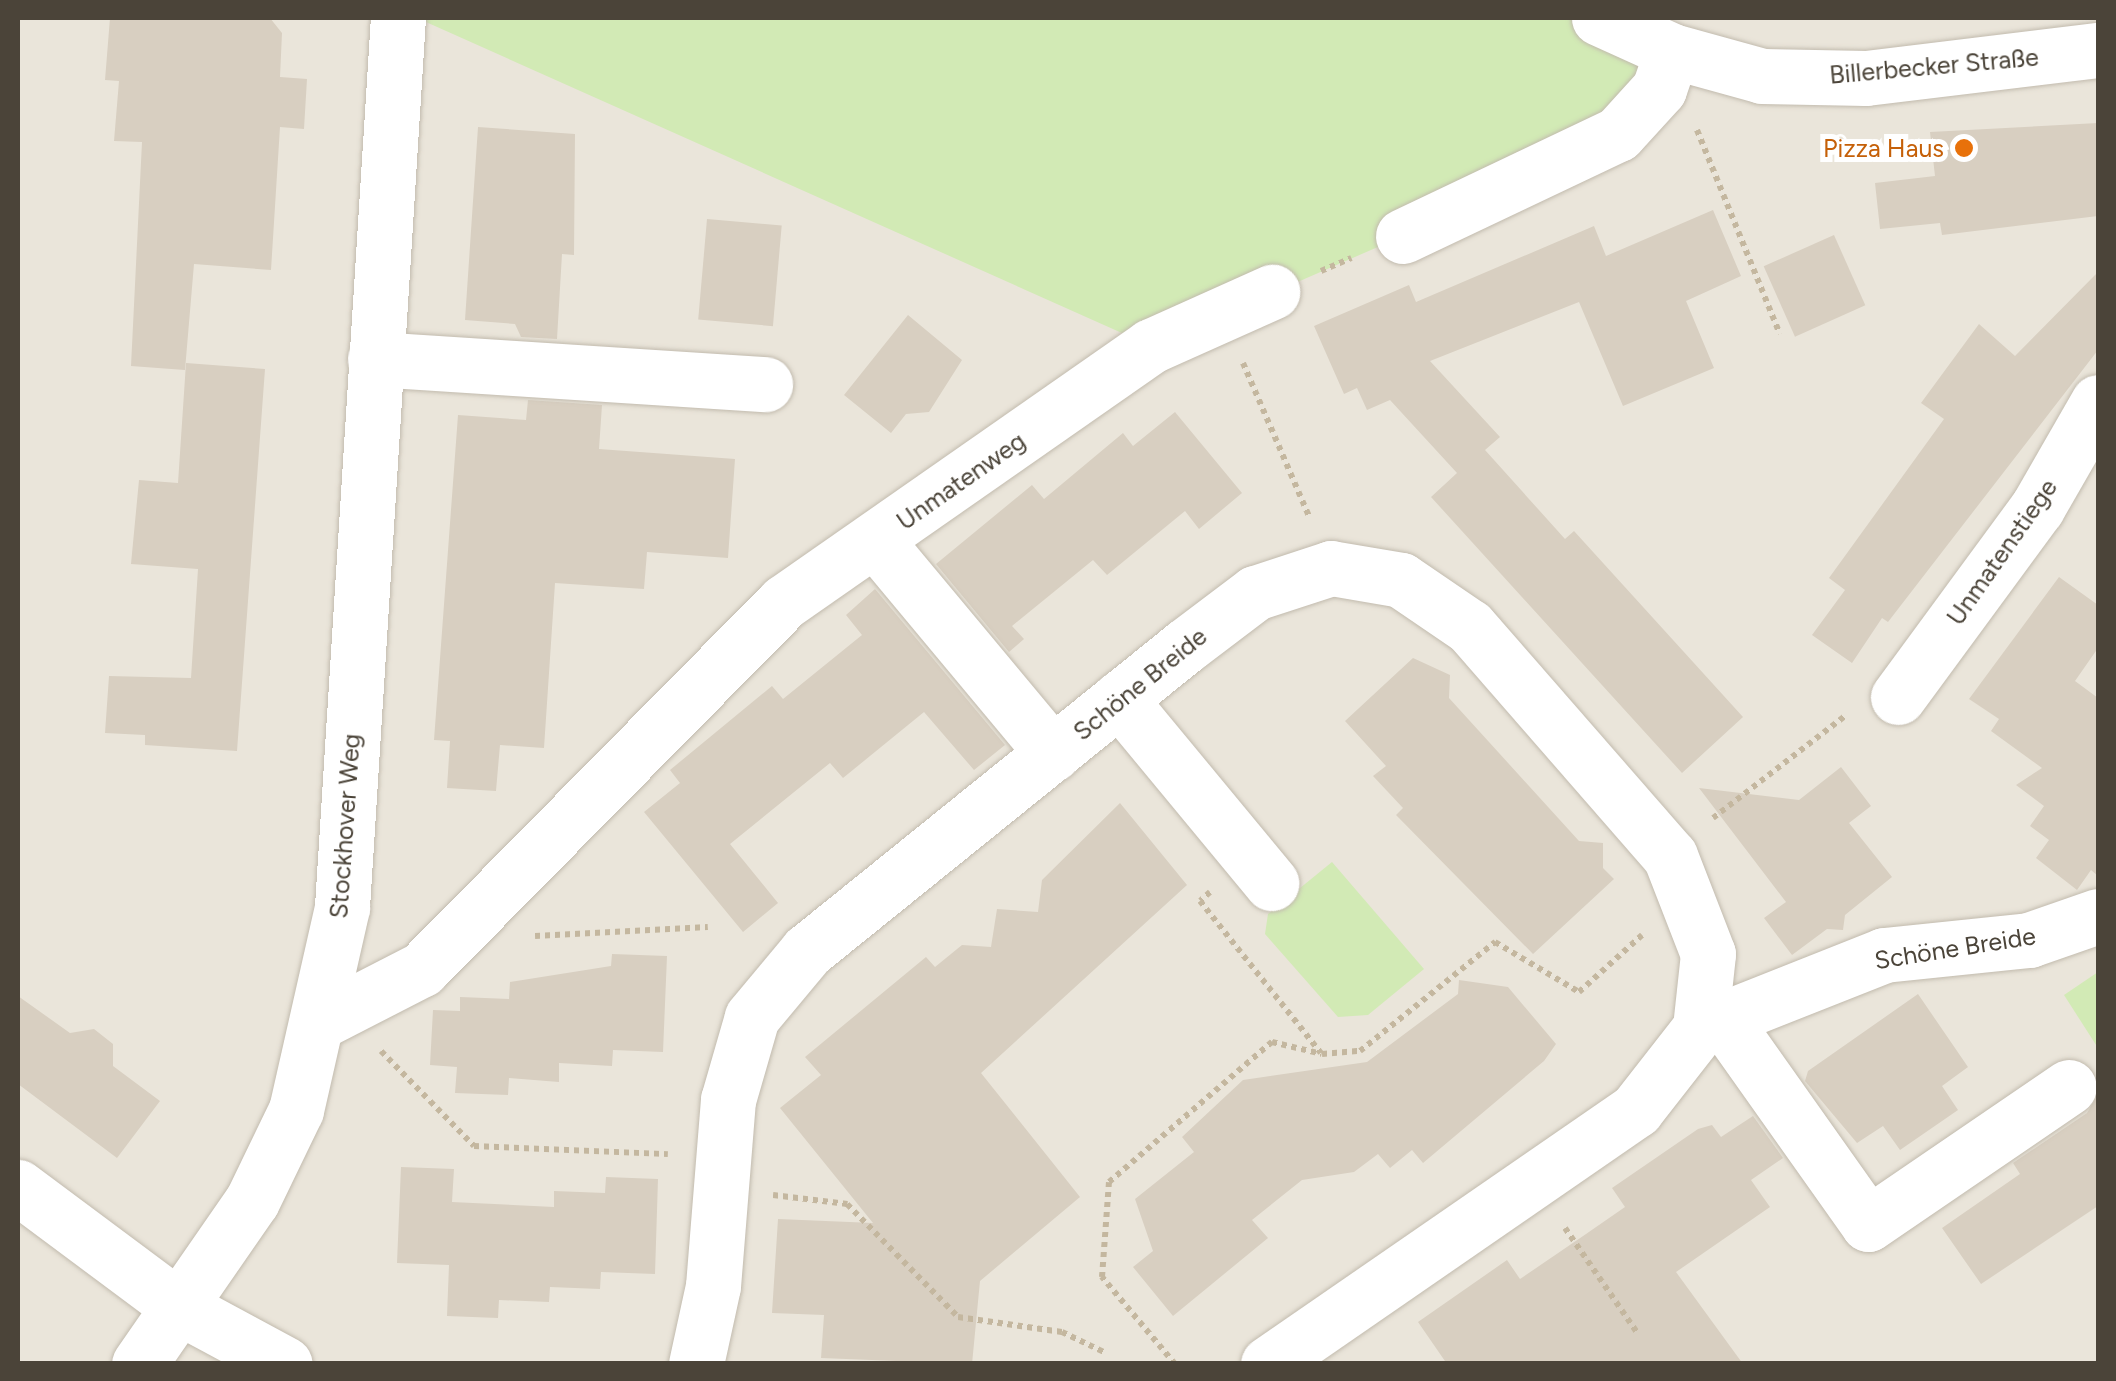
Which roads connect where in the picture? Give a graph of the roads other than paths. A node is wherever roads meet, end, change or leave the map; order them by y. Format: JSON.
{"nodes":[{"id":1,"x":398,"y":18,"type":"edge"},
{"id":2,"x":1599,"y":18,"type":"edge"},
{"id":3,"x":2098,"y":50,"type":"edge"},
{"id":4,"x":1672,"y":51,"type":"junction"},
{"id":5,"x":1403,"y":236,"type":"road end"},
{"id":6,"x":1272,"y":292,"type":"road end"},
{"id":7,"x":375,"y":359,"type":"junction"},
{"id":8,"x":764,"y":384,"type":"dead end"},
{"id":9,"x":2098,"y":402,"type":"edge"},
{"id":10,"x":875,"y":540,"type":"junction"},
{"id":11,"x":1898,"y":697,"type":"road end"},
{"id":12,"x":1119,"y":699,"type":"junction"},
{"id":13,"x":1054,"y":754,"type":"junction"},
{"id":14,"x":1271,"y":883,"type":"dead end"},
{"id":15,"x":2098,"y":916,"type":"edge"},
{"id":16,"x":330,"y":1016,"type":"junction"},
{"id":17,"x":1712,"y":1024,"type":"junction"},
{"id":18,"x":2069,"y":1086,"type":"dead end"},
{"id":19,"x":18,"y":1187,"type":"edge"},
{"id":20,"x":179,"y":1307,"type":"junction"},
{"id":21,"x":139,"y":1364,"type":"edge"},
{"id":22,"x":285,"y":1364,"type":"edge"},
{"id":23,"x":696,"y":1364,"type":"edge"},
{"id":24,"x":1268,"y":1364,"type":"edge"}],
"edges":[{"from":1,"to":7,"type":"street","name":"Stockhover Weg"},
{"from":2,"to":4,"type":"street","name":"Billerbecker Straße"},
{"from":3,"to":4,"type":"street","name":"Billerbecker Straße"},
{"from":4,"to":5,"type":"street"},
{"from":6,"to":10,"type":"street","name":"Unmatenweg"},
{"from":7,"to":8,"type":"street"},
{"from":7,"to":16,"type":"street","name":"Stockhover Weg"},
{"from":9,"to":11,"type":"street","name":"Unmatenstiege"},
{"from":10,"to":13,"type":"street"},
{"from":10,"to":16,"type":"street","name":"Unmatenweg"},
{"from":12,"to":13,"type":"street","name":"Schöne Breide"},
{"from":12,"to":14,"type":"street"},
{"from":12,"to":17,"type":"street","name":"Schöne Breide"},
{"from":13,"to":23,"type":"street","name":"Schöne Breide"},
{"from":15,"to":17,"type":"street","name":"Schöne Breide"},
{"from":16,"to":20,"type":"street","name":"Stockhover Weg"},
{"from":17,"to":18,"type":"street"},
{"from":17,"to":24,"type":"street"},
{"from":19,"to":20,"type":"street"},
{"from":20,"to":21,"type":"street","name":"Stockhover Weg"},
{"from":20,"to":22,"type":"street"}]}
